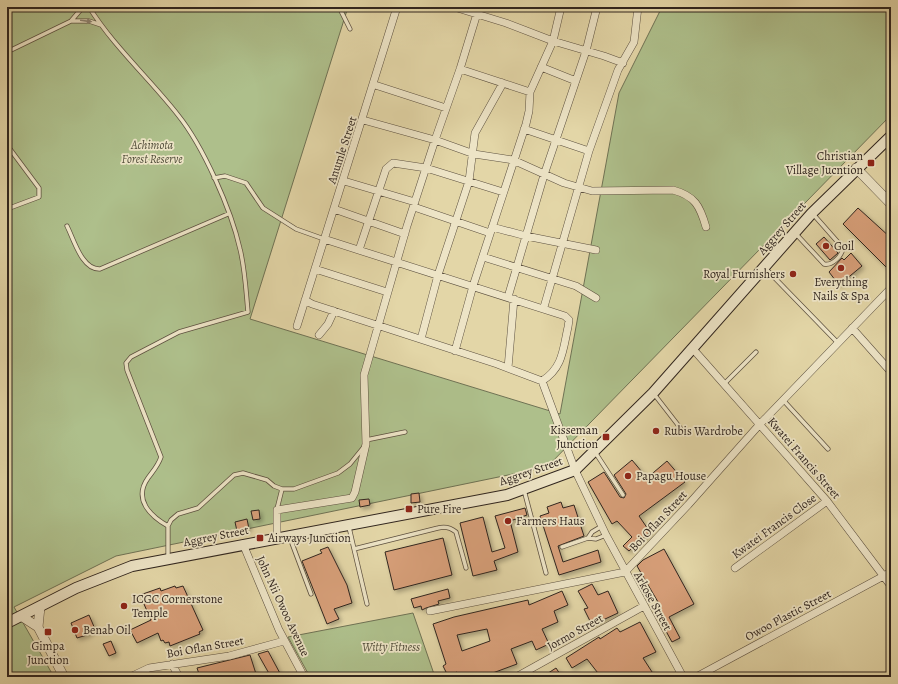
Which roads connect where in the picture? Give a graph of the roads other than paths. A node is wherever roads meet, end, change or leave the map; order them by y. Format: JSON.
{"nodes":[{"id":1,"x":83,"y":7,"type":"edge"},
{"id":2,"x":89,"y":7,"type":"edge"},
{"id":3,"x":339,"y":7,"type":"edge"},
{"id":4,"x":398,"y":7,"type":"edge"},
{"id":5,"x":454,"y":7,"type":"edge"},
{"id":6,"x":561,"y":7,"type":"edge"},
{"id":7,"x":597,"y":7,"type":"edge"},
{"id":8,"x":638,"y":7,"type":"edge"},
{"id":9,"x":478,"y":10,"type":"edge"},
{"id":10,"x":71,"y":21,"type":"junction"},
{"id":11,"x":101,"y":25,"type":"junction"},
{"id":12,"x":350,"y":28,"type":"dead end"},
{"id":13,"x":553,"y":42,"type":"junction"},
{"id":14,"x":586,"y":51,"type":"junction"},
{"id":15,"x":7,"y":52,"type":"edge"},
{"id":16,"x":623,"y":63,"type":"junction"},
{"id":17,"x":541,"y":67,"type":"junction"},
{"id":18,"x":460,"y":69,"type":"junction"},
{"id":19,"x":576,"y":81,"type":"junction"},
{"id":20,"x":503,"y":83,"type":"junction"},
{"id":21,"x":374,"y":85,"type":"junction"},
{"id":22,"x":530,"y":92,"type":"junction"},
{"id":23,"x":446,"y":108,"type":"junction"},
{"id":24,"x":363,"y":120,"type":"junction"},
{"id":25,"x":524,"y":129,"type":"junction"},
{"id":26,"x":556,"y":139,"type":"junction"},
{"id":27,"x":435,"y":140,"type":"junction"},
{"id":28,"x":889,"y":141,"type":"edge"},
{"id":29,"x":7,"y":145,"type":"edge"},
{"id":30,"x":589,"y":151,"type":"junction"},
{"id":31,"x":474,"y":154,"type":"junction"},
{"id":32,"x":513,"y":160,"type":"junction"},
{"id":33,"x":426,"y":168,"type":"junction"},
{"id":34,"x":856,"y":168,"type":"junction"},
{"id":35,"x":544,"y":175,"type":"junction"},
{"id":36,"x":214,"y":178,"type":"junction"},
{"id":37,"x":344,"y":181,"type":"junction"},
{"id":38,"x":469,"y":181,"type":"junction"},
{"id":39,"x":579,"y":187,"type":"junction"},
{"id":40,"x":378,"y":190,"type":"junction"},
{"id":41,"x":503,"y":192,"type":"junction"},
{"id":42,"x":414,"y":204,"type":"junction"},
{"id":43,"x":891,"y":204,"type":"edge"},
{"id":44,"x":7,"y":209,"type":"edge"},
{"id":45,"x":334,"y":209,"type":"junction"},
{"id":46,"x":812,"y":213,"type":"junction"},
{"id":47,"x":228,"y":214,"type":"junction"},
{"id":48,"x":369,"y":221,"type":"junction"},
{"id":49,"x":456,"y":221,"type":"junction"},
{"id":50,"x":67,"y":226,"type":"dead end"},
{"id":51,"x":706,"y":227,"type":"dead end"},
{"id":52,"x":491,"y":230,"type":"junction"},
{"id":53,"x":796,"y":233,"type":"junction"},
{"id":54,"x":405,"y":234,"type":"junction"},
{"id":55,"x":526,"y":236,"type":"junction"},
{"id":56,"x":324,"y":239,"type":"junction"},
{"id":57,"x":562,"y":244,"type":"junction"},
{"id":58,"x":359,"y":250,"type":"junction"},
{"id":59,"x":596,"y":250,"type":"dead end"},
{"id":60,"x":482,"y":257,"type":"junction"},
{"id":61,"x":396,"y":261,"type":"junction"},
{"id":62,"x":765,"y":267,"type":"junction"},
{"id":63,"x":517,"y":268,"type":"junction"},
{"id":64,"x":315,"y":269,"type":"junction"},
{"id":65,"x":438,"y":275,"type":"junction"},
{"id":66,"x":553,"y":278,"type":"junction"},
{"id":67,"x":473,"y":286,"type":"junction"},
{"id":68,"x":891,"y":288,"type":"edge"},
{"id":69,"x":387,"y":292,"type":"junction"},
{"id":70,"x":511,"y":298,"type":"junction"},
{"id":71,"x":596,"y":298,"type":"dead end"},
{"id":72,"x":305,"y":300,"type":"junction"},
{"id":73,"x":544,"y":307,"type":"junction"},
{"id":74,"x":334,"y":311,"type":"junction"},
{"id":75,"x":378,"y":324,"type":"junction"},
{"id":76,"x":297,"y":326,"type":"dead end"},
{"id":77,"x":852,"y":328,"type":"junction"},
{"id":78,"x":319,"y":335,"type":"dead end"},
{"id":79,"x":421,"y":339,"type":"junction"},
{"id":80,"x":838,"y":343,"type":"junction"},
{"id":81,"x":693,"y":349,"type":"junction"},
{"id":82,"x":455,"y":351,"type":"junction"},
{"id":83,"x":756,"y":352,"type":"dead end"},
{"id":84,"x":508,"y":368,"type":"junction"},
{"id":85,"x":891,"y":372,"type":"edge"},
{"id":86,"x":542,"y":381,"type":"junction"},
{"id":87,"x":724,"y":384,"type":"junction"},
{"id":88,"x":653,"y":393,"type":"junction"},
{"id":89,"x":783,"y":400,"type":"junction"},
{"id":90,"x":760,"y":424,"type":"junction"},
{"id":91,"x":405,"y":432,"type":"dead end"},
{"id":92,"x":685,"y":434,"type":"dead end"},
{"id":93,"x":366,"y":442,"type":"junction"},
{"id":94,"x":828,"y":450,"type":"dead end"},
{"id":95,"x":595,"y":451,"type":"junction"},
{"id":96,"x":575,"y":470,"type":"junction"},
{"id":97,"x":282,"y":489,"type":"junction"},
{"id":98,"x":524,"y":489,"type":"junction"},
{"id":99,"x":623,"y":495,"type":"dead end"},
{"id":100,"x":827,"y":501,"type":"junction"},
{"id":101,"x":277,"y":510,"type":"junction"},
{"id":102,"x":348,"y":524,"type":"junction"},
{"id":103,"x":168,"y":526,"type":"junction"},
{"id":104,"x":602,"y":526,"type":"junction"},
{"id":105,"x":289,"y":535,"type":"junction"},
{"id":106,"x":606,"y":535,"type":"junction"},
{"id":107,"x":277,"y":537,"type":"junction"},
{"id":108,"x":588,"y":538,"type":"junction"},
{"id":109,"x":243,"y":544,"type":"junction"},
{"id":110,"x":562,"y":547,"type":"dead end"},
{"id":111,"x":354,"y":549,"type":"junction"},
{"id":112,"x":168,"y":559,"type":"junction"},
{"id":113,"x":466,"y":568,"type":"dead end"},
{"id":114,"x":735,"y":568,"type":"dead end"},
{"id":115,"x":546,"y":572,"type":"dead end"},
{"id":116,"x":625,"y":572,"type":"junction"},
{"id":117,"x":888,"y":574,"type":"edge"},
{"id":118,"x":891,"y":586,"type":"edge"},
{"id":119,"x":311,"y":594,"type":"dead end"},
{"id":120,"x":367,"y":604,"type":"dead end"},
{"id":121,"x":644,"y":606,"type":"junction"},
{"id":122,"x":40,"y":607,"type":"junction"},
{"id":123,"x":430,"y":611,"type":"dead end"},
{"id":124,"x":21,"y":616,"type":"junction"},
{"id":125,"x":7,"y":623,"type":"edge"},
{"id":126,"x":38,"y":627,"type":"junction"},
{"id":127,"x":284,"y":641,"type":"junction"},
{"id":128,"x":172,"y":664,"type":"junction"},
{"id":129,"x":64,"y":677,"type":"edge"},
{"id":130,"x":130,"y":677,"type":"edge"},
{"id":131,"x":179,"y":677,"type":"edge"},
{"id":132,"x":304,"y":677,"type":"edge"},
{"id":133,"x":516,"y":677,"type":"edge"},
{"id":134,"x":682,"y":677,"type":"edge"},
{"id":135,"x":696,"y":677,"type":"edge"}],
"edges":[{"from":1,"to":10,"type":"lane"},
{"from":2,"to":11,"type":"lane"},
{"from":3,"to":12,"type":"lane"},
{"from":4,"to":21,"type":"street","name":"Anumle Street"},
{"from":5,"to":9,"type":"street"},
{"from":6,"to":13,"type":"street"},
{"from":7,"to":14,"type":"street"},
{"from":8,"to":16,"type":"street"},
{"from":9,"to":13,"type":"street"},
{"from":9,"to":18,"type":"street"},
{"from":10,"to":11,"type":"lane","one_way":true},
{"from":10,"to":15,"type":"lane"},
{"from":11,"to":36,"type":"lane"},
{"from":13,"to":14,"type":"street"},
{"from":13,"to":17,"type":"street"},
{"from":14,"to":16,"type":"street"},
{"from":14,"to":19,"type":"street"},
{"from":16,"to":30,"type":"street"},
{"from":17,"to":19,"type":"street"},
{"from":17,"to":22,"type":"street"},
{"from":18,"to":20,"type":"street"},
{"from":18,"to":23,"type":"street"},
{"from":19,"to":26,"type":"street"},
{"from":20,"to":22,"type":"street"},
{"from":20,"to":31,"type":"street"},
{"from":21,"to":23,"type":"street"},
{"from":21,"to":24,"type":"street","name":"Anumle Street"},
{"from":22,"to":25,"type":"street"},
{"from":23,"to":27,"type":"street"},
{"from":24,"to":27,"type":"street"},
{"from":24,"to":37,"type":"street","name":"Anumle Street"},
{"from":25,"to":26,"type":"street"},
{"from":25,"to":32,"type":"street"},
{"from":26,"to":30,"type":"street"},
{"from":26,"to":35,"type":"street"},
{"from":27,"to":31,"type":"street"},
{"from":27,"to":33,"type":"street"},
{"from":28,"to":34,"type":"main road","name":"Aggrey Street"},
{"from":29,"to":44,"type":"lane"},
{"from":30,"to":39,"type":"street"},
{"from":31,"to":32,"type":"street"},
{"from":31,"to":38,"type":"street"},
{"from":32,"to":35,"type":"street"},
{"from":32,"to":41,"type":"street"},
{"from":33,"to":38,"type":"street"},
{"from":33,"to":40,"type":"street"},
{"from":33,"to":42,"type":"street"},
{"from":34,"to":43,"type":"street"},
{"from":34,"to":46,"type":"main road","name":"Aggrey Street"},
{"from":35,"to":39,"type":"street"},
{"from":35,"to":55,"type":"street"},
{"from":36,"to":47,"type":"lane"},
{"from":36,"to":56,"type":"lane"},
{"from":37,"to":40,"type":"street"},
{"from":37,"to":45,"type":"street","name":"Anumle Street"},
{"from":38,"to":41,"type":"street"},
{"from":38,"to":49,"type":"street"},
{"from":39,"to":51,"type":"street"},
{"from":39,"to":57,"type":"street"},
{"from":40,"to":42,"type":"street"},
{"from":40,"to":48,"type":"street"},
{"from":41,"to":52,"type":"street"},
{"from":42,"to":49,"type":"street"},
{"from":42,"to":54,"type":"street"},
{"from":45,"to":48,"type":"street"},
{"from":45,"to":56,"type":"street","name":"Anumle Street"},
{"from":46,"to":53,"type":"main road","name":"Aggrey Street"},
{"from":46,"to":53,"type":"lane"},
{"from":47,"to":50,"type":"lane"},
{"from":47,"to":103,"type":"lane"},
{"from":48,"to":54,"type":"street"},
{"from":48,"to":58,"type":"street"},
{"from":49,"to":52,"type":"street"},
{"from":49,"to":65,"type":"street"},
{"from":52,"to":55,"type":"street"},
{"from":52,"to":60,"type":"street"},
{"from":53,"to":62,"type":"main road","name":"Aggrey Street"},
{"from":54,"to":61,"type":"street"},
{"from":55,"to":57,"type":"street"},
{"from":55,"to":63,"type":"street"},
{"from":56,"to":58,"type":"street"},
{"from":56,"to":64,"type":"street","name":"Anumle Street"},
{"from":57,"to":59,"type":"street"},
{"from":57,"to":66,"type":"street"},
{"from":58,"to":61,"type":"street"},
{"from":60,"to":63,"type":"street"},
{"from":60,"to":67,"type":"street"},
{"from":61,"to":65,"type":"street"},
{"from":61,"to":69,"type":"street"},
{"from":62,"to":80,"type":"lane"},
{"from":62,"to":81,"type":"main road","name":"Aggrey Street"},
{"from":63,"to":66,"type":"street"},
{"from":63,"to":70,"type":"street"},
{"from":64,"to":69,"type":"street"},
{"from":64,"to":72,"type":"street","name":"Anumle Street"},
{"from":65,"to":67,"type":"street"},
{"from":65,"to":79,"type":"street"},
{"from":66,"to":71,"type":"street"},
{"from":66,"to":73,"type":"street"},
{"from":67,"to":70,"type":"street"},
{"from":67,"to":82,"type":"street"},
{"from":68,"to":77,"type":"street","name":"Boi Oflan Street"},
{"from":69,"to":75,"type":"street"},
{"from":70,"to":73,"type":"street"},
{"from":70,"to":84,"type":"street"},
{"from":72,"to":74,"type":"street"},
{"from":72,"to":76,"type":"street","name":"Anumle Street"},
{"from":73,"to":86,"type":"street"},
{"from":74,"to":75,"type":"street"},
{"from":74,"to":78,"type":"street"},
{"from":75,"to":79,"type":"street"},
{"from":75,"to":93,"type":"street"},
{"from":77,"to":80,"type":"street","name":"Boi Oflan Street"},
{"from":77,"to":85,"type":"street"},
{"from":79,"to":82,"type":"street"},
{"from":80,"to":89,"type":"street","name":"Boi Oflan Street"},
{"from":81,"to":87,"type":"street","name":"Kwatei Francis Street"},
{"from":81,"to":88,"type":"main road","name":"Aggrey Street"},
{"from":82,"to":84,"type":"street"},
{"from":83,"to":87,"type":"lane"},
{"from":84,"to":86,"type":"street"},
{"from":86,"to":96,"type":"street","name":"Arkose Street"},
{"from":87,"to":90,"type":"street","name":"Kwatei Francis Street"},
{"from":88,"to":92,"type":"lane"},
{"from":88,"to":95,"type":"main road","name":"Aggrey Street"},
{"from":89,"to":90,"type":"street","name":"Boi Oflan Street"},
{"from":89,"to":94,"type":"lane"},
{"from":90,"to":100,"type":"street","name":"Kwatei Francis Street"},
{"from":90,"to":116,"type":"street","name":"Boi Oflan Street"},
{"from":91,"to":93,"type":"lane"},
{"from":93,"to":97,"type":"lane"},
{"from":93,"to":101,"type":"street"},
{"from":95,"to":96,"type":"main road","name":"Aggrey Street"},
{"from":95,"to":99,"type":"lane"},
{"from":96,"to":98,"type":"main road","name":"Aggrey Street"},
{"from":96,"to":104,"type":"street","name":"Arkose Street"},
{"from":97,"to":101,"type":"lane"},
{"from":97,"to":103,"type":"lane"},
{"from":98,"to":102,"type":"main road","name":"Aggrey Street"},
{"from":98,"to":115,"type":"lane"},
{"from":100,"to":114,"type":"street","name":"Kwatei Francis Close"},
{"from":100,"to":117,"type":"street","name":"Kwatei Francis Street"},
{"from":101,"to":107,"type":"street"},
{"from":102,"to":105,"type":"main road","name":"Aggrey Street"},
{"from":102,"to":111,"type":"lane"},
{"from":103,"to":112,"type":"lane"},
{"from":104,"to":106,"type":"street","name":"Arkose Street"},
{"from":104,"to":108,"type":"lane"},
{"from":105,"to":107,"type":"main road","name":"Aggrey Street"},
{"from":105,"to":119,"type":"lane"},
{"from":106,"to":108,"type":"lane"},
{"from":106,"to":116,"type":"street","name":"Arkose Street"},
{"from":107,"to":109,"type":"main road","name":"Aggrey Street"},
{"from":108,"to":110,"type":"lane"},
{"from":109,"to":112,"type":"main road","name":"Aggrey Street"},
{"from":109,"to":127,"type":"street","name":"John Nii Owoo Avenue"},
{"from":111,"to":113,"type":"lane"},
{"from":111,"to":120,"type":"lane"},
{"from":112,"to":122,"type":"main road","name":"Aggrey Street"},
{"from":116,"to":121,"type":"street","name":"Arkose Street"},
{"from":116,"to":123,"type":"street"},
{"from":117,"to":118,"type":"street","name":"Kwatei Francis Street"},
{"from":117,"to":135,"type":"street","name":"Owoo Plastic Street"},
{"from":121,"to":133,"type":"street","name":"Jormo Street"},
{"from":121,"to":134,"type":"street","name":"Arkose Street"},
{"from":122,"to":124,"type":"main road","name":"Aggrey Street"},
{"from":122,"to":126,"type":"street"},
{"from":124,"to":125,"type":"main road","name":"Aggrey Street"},
{"from":124,"to":126,"type":"street"},
{"from":126,"to":129,"type":"street"},
{"from":127,"to":128,"type":"street","name":"Boi Oflan Street"},
{"from":127,"to":132,"type":"street","name":"John Nii Owoo Avenue"},
{"from":128,"to":130,"type":"street","name":"Boi Oflan Street"},
{"from":128,"to":131,"type":"street"}]}
